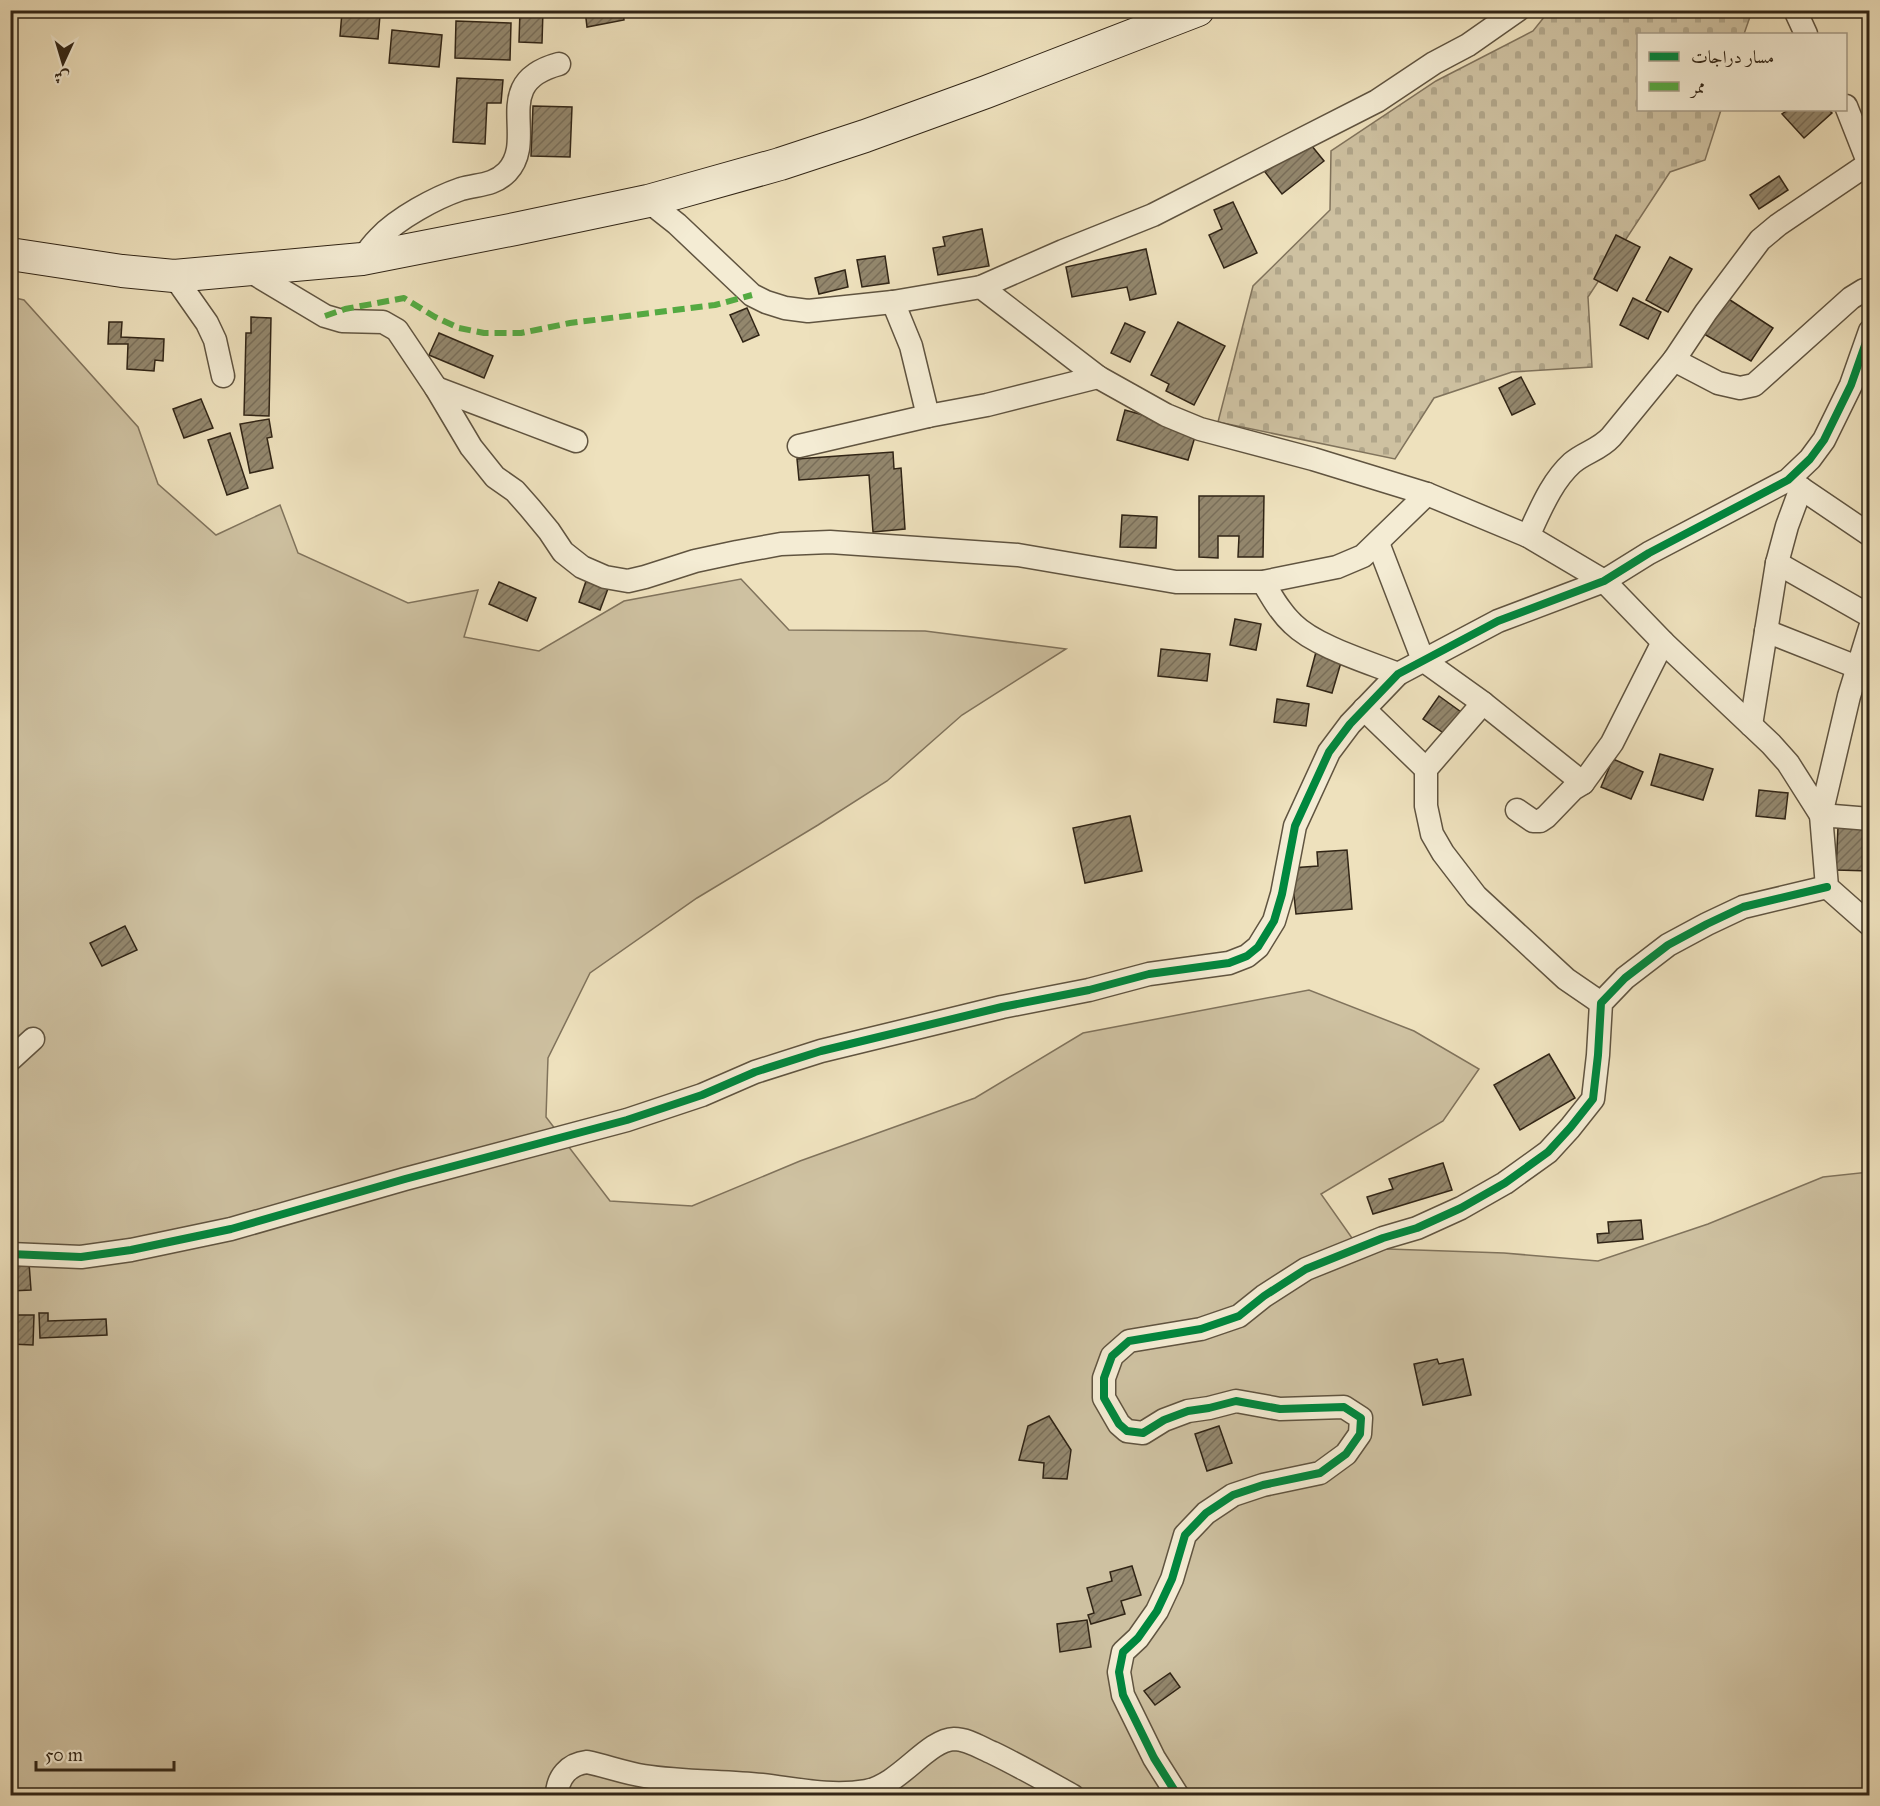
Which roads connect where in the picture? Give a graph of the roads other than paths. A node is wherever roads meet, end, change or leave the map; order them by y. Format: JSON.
{"nodes":[{"id":1,"x":1198,"y":10,"type":"edge"},
{"id":2,"x":1518,"y":10,"type":"edge"},
{"id":3,"x":1795,"y":10,"type":"edge"},
{"id":4,"x":1806,"y":33,"type":"edge"},
{"id":5,"x":559,"y":64,"type":"dead end"},
{"id":6,"x":1847,"y":111,"type":"edge"},
{"id":7,"x":1869,"y":166,"type":"edge"},
{"id":8,"x":648,"y":201,"type":"junction"},
{"id":9,"x":10,"y":254,"type":"edge"},
{"id":10,"x":362,"y":259,"type":"junction"},
{"id":11,"x":248,"y":270,"type":"junction"},
{"id":12,"x":174,"y":276,"type":"junction"},
{"id":13,"x":981,"y":287,"type":"junction"},
{"id":14,"x":1869,"y":290,"type":"edge"},
{"id":15,"x":893,"y":302,"type":"junction"},
{"id":16,"x":1869,"y":331,"type":"edge"},
{"id":17,"x":1674,"y":360,"type":"junction"},
{"id":18,"x":223,"y":376,"type":"dead end"},
{"id":19,"x":1098,"y":377,"type":"junction"},
{"id":20,"x":436,"y":388,"type":"junction"},
{"id":21,"x":928,"y":416,"type":"junction"},
{"id":22,"x":576,"y":441,"type":"dead end"},
{"id":23,"x":799,"y":447,"type":"dead end"},
{"id":24,"x":1794,"y":484,"type":"junction"},
{"id":25,"x":1427,"y":494,"type":"junction"},
{"id":26,"x":1869,"y":535,"type":"edge"},
{"id":27,"x":1528,"y":536,"type":"junction"},
{"id":28,"x":1378,"y":543,"type":"junction"},
{"id":29,"x":1777,"y":563,"type":"junction"},
{"id":30,"x":1604,"y":581,"type":"junction"},
{"id":31,"x":1263,"y":582,"type":"junction"},
{"id":32,"x":1869,"y":616,"type":"edge"},
{"id":33,"x":1869,"y":628,"type":"edge"},
{"id":34,"x":1766,"y":631,"type":"junction"},
{"id":35,"x":1663,"y":642,"type":"junction"},
{"id":36,"x":1423,"y":660,"type":"junction"},
{"id":37,"x":1857,"y":667,"type":"junction"},
{"id":38,"x":1398,"y":674,"type":"junction"},
{"id":39,"x":1483,"y":703,"type":"junction"},
{"id":40,"x":1364,"y":709,"type":"junction"},
{"id":41,"x":1751,"y":725,"type":"junction"},
{"id":42,"x":1426,"y":769,"type":"junction"},
{"id":43,"x":1583,"y":783,"type":"junction"},
{"id":44,"x":1517,"y":810,"type":"dead end"},
{"id":45,"x":1821,"y":815,"type":"junction"},
{"id":46,"x":1869,"y":819,"type":"edge"},
{"id":47,"x":1827,"y":887,"type":"junction"},
{"id":48,"x":1869,"y":925,"type":"edge"},
{"id":49,"x":1601,"y":1003,"type":"junction"},
{"id":50,"x":33,"y":1039,"type":"dead end"},
{"id":51,"x":10,"y":1060,"type":"edge"},
{"id":52,"x":10,"y":1254,"type":"edge"},
{"id":53,"x":557,"y":1796,"type":"edge"},
{"id":54,"x":1073,"y":1796,"type":"edge"},
{"id":55,"x":1178,"y":1796,"type":"edge"}],
"edges":[{"from":1,"to":8,"type":"street"},
{"from":2,"to":13,"type":"street"},
{"from":3,"to":4,"type":"street"},
{"from":5,"to":10,"type":"street"},
{"from":6,"to":7,"type":"street"},
{"from":7,"to":17,"type":"street"},
{"from":8,"to":10,"type":"street"},
{"from":8,"to":15,"type":"street"},
{"from":9,"to":12,"type":"street"},
{"from":10,"to":11,"type":"street"},
{"from":11,"to":12,"type":"street"},
{"from":11,"to":20,"type":"street"},
{"from":12,"to":18,"type":"street"},
{"from":13,"to":15,"type":"street"},
{"from":13,"to":19,"type":"street"},
{"from":14,"to":17,"type":"street"},
{"from":15,"to":21,"type":"street"},
{"from":16,"to":24,"type":"street"},
{"from":17,"to":27,"type":"street"},
{"from":19,"to":21,"type":"street"},
{"from":19,"to":25,"type":"street"},
{"from":20,"to":22,"type":"street"},
{"from":20,"to":31,"type":"street"},
{"from":21,"to":23,"type":"street"},
{"from":24,"to":26,"type":"street"},
{"from":24,"to":29,"type":"street"},
{"from":24,"to":30,"type":"street"},
{"from":25,"to":27,"type":"street"},
{"from":25,"to":28,"type":"street"},
{"from":27,"to":30,"type":"street"},
{"from":28,"to":31,"type":"street"},
{"from":28,"to":36,"type":"street"},
{"from":29,"to":32,"type":"street"},
{"from":29,"to":34,"type":"street"},
{"from":30,"to":35,"type":"street"},
{"from":30,"to":36,"type":"street"},
{"from":31,"to":38,"type":"street"},
{"from":33,"to":37,"type":"street"},
{"from":34,"to":37,"type":"street"},
{"from":34,"to":41,"type":"street"},
{"from":35,"to":41,"type":"street"},
{"from":35,"to":43,"type":"street"},
{"from":36,"to":38,"type":"street"},
{"from":36,"to":39,"type":"street"},
{"from":37,"to":45,"type":"street"},
{"from":38,"to":40,"type":"street"},
{"from":39,"to":42,"type":"street"},
{"from":39,"to":43,"type":"street"},
{"from":40,"to":42,"type":"street"},
{"from":40,"to":52,"type":"street"},
{"from":41,"to":45,"type":"street"},
{"from":42,"to":49,"type":"street"},
{"from":43,"to":44,"type":"street"},
{"from":45,"to":46,"type":"street"},
{"from":45,"to":47,"type":"street"},
{"from":47,"to":48,"type":"street"},
{"from":47,"to":49,"type":"street"},
{"from":49,"to":55,"type":"street"},
{"from":50,"to":51,"type":"street"},
{"from":53,"to":54,"type":"street"}]}
